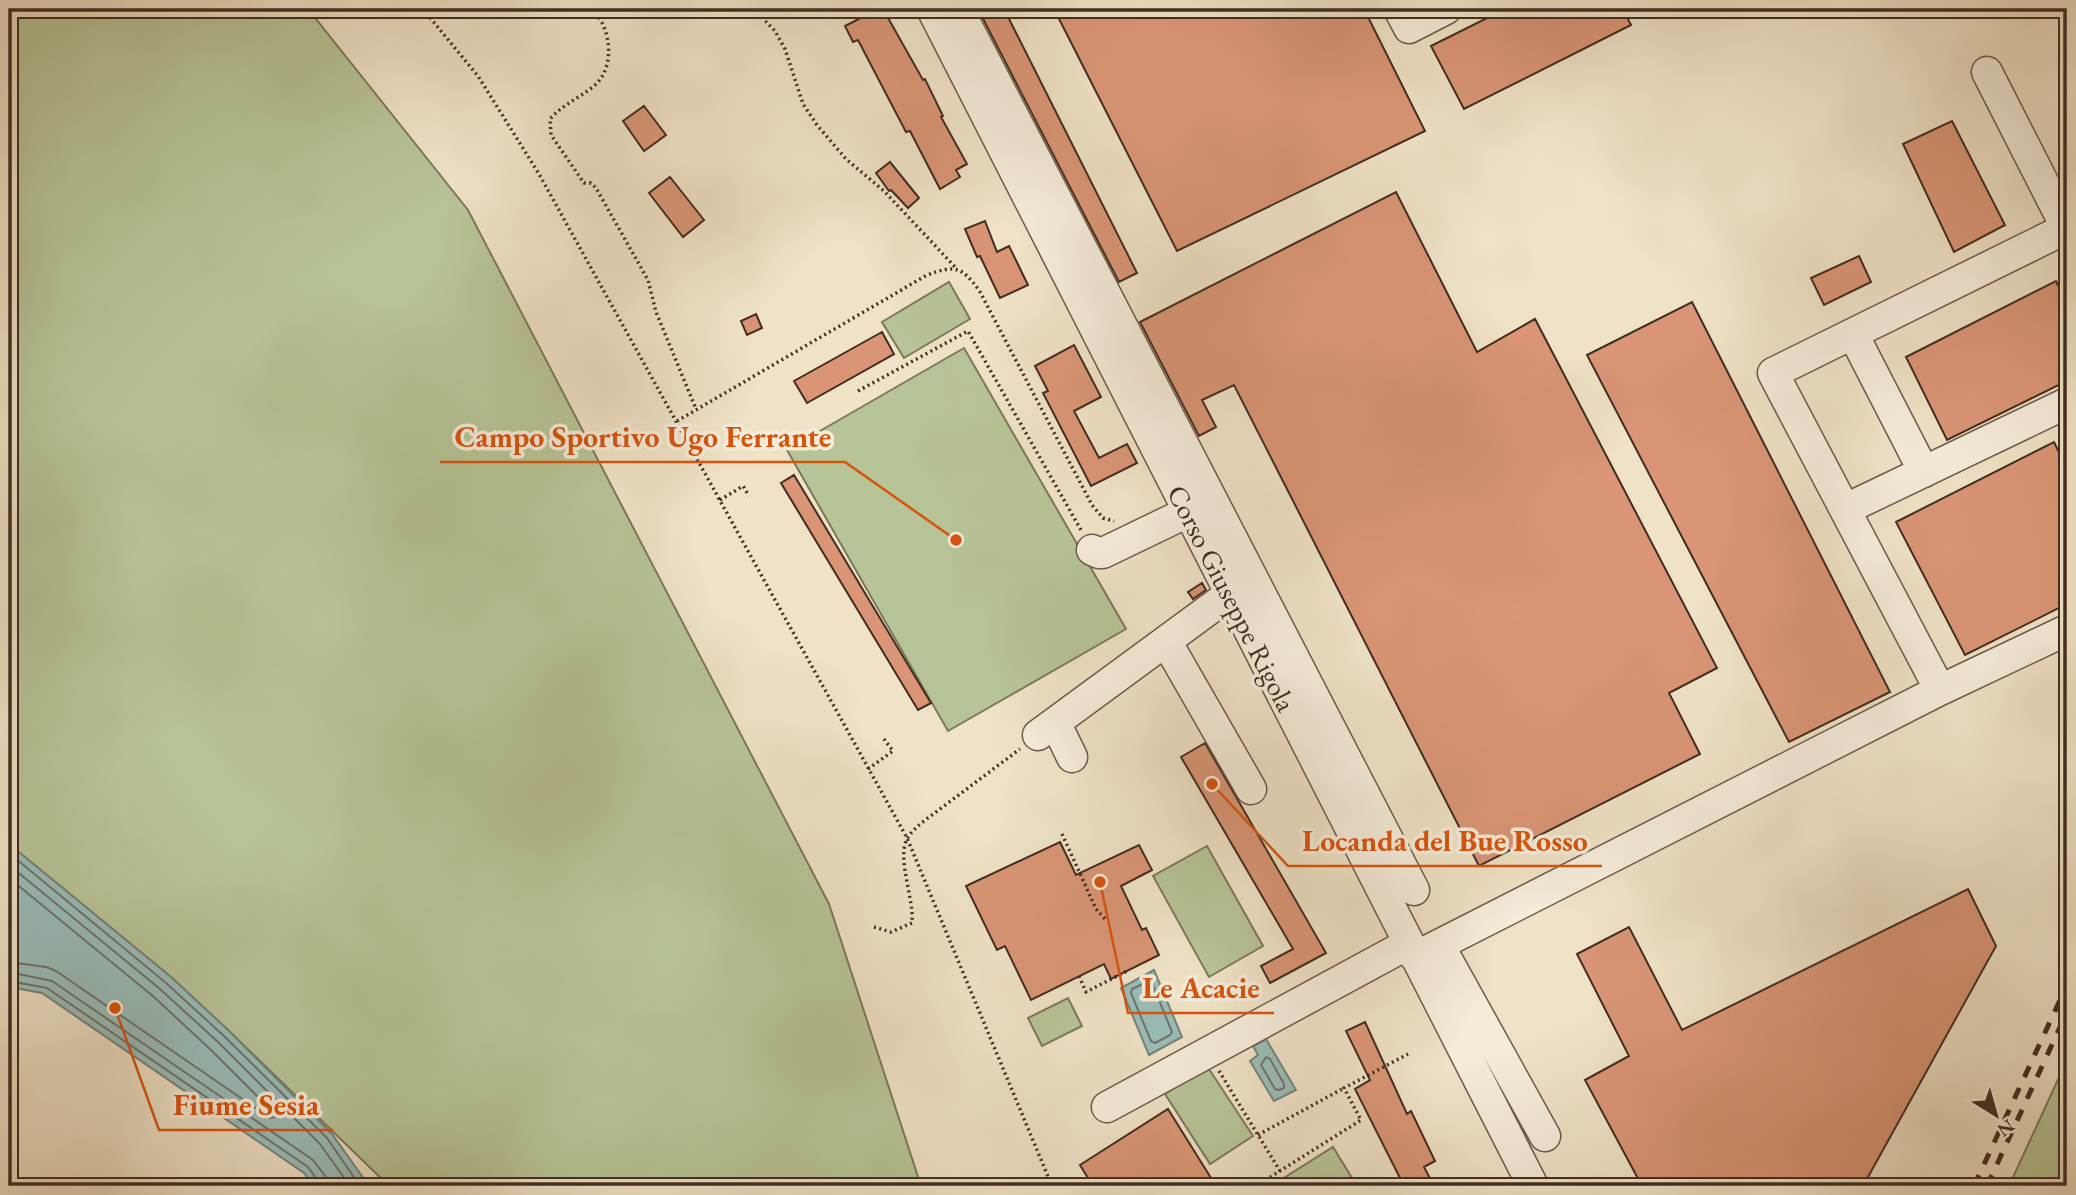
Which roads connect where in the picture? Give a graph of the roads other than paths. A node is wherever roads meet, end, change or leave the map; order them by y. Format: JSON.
{"nodes":[{"id":1,"x":932,"y":9,"type":"edge"},
{"id":2,"x":958,"y":9,"type":"edge"},
{"id":3,"x":1399,"y":9,"type":"edge"},
{"id":4,"x":1446,"y":9,"type":"edge"},
{"id":5,"x":1987,"y":72,"type":"dead end"},
{"id":6,"x":2059,"y":195,"type":"edge"},
{"id":7,"x":2067,"y":229,"type":"edge"},
{"id":8,"x":1853,"y":334,"type":"junction"},
{"id":9,"x":2067,"y":403,"type":"edge"},
{"id":10,"x":1924,"y":472,"type":"junction"},
{"id":11,"x":1846,"y":509,"type":"junction"},
{"id":12,"x":1188,"y":512,"type":"junction"},
{"id":13,"x":1092,"y":550,"type":"road end"},
{"id":14,"x":1230,"y":594,"type":"junction"},
{"id":15,"x":2067,"y":630,"type":"edge"},
{"id":16,"x":1166,"y":641,"type":"junction"},
{"id":17,"x":1940,"y":690,"type":"junction"},
{"id":18,"x":1072,"y":757,"type":"dead end"},
{"id":19,"x":1251,"y":789,"type":"dead end"},
{"id":20,"x":1414,"y":890,"type":"dead end"},
{"id":21,"x":1421,"y":949,"type":"junction"},
{"id":22,"x":1107,"y":1107,"type":"dead end"},
{"id":23,"x":1545,"y":1136,"type":"dead end"},
{"id":24,"x":1534,"y":1186,"type":"edge"}],
"edges":[{"from":1,"to":12,"type":"street","name":"Corso Giuseppe Rigola"},
{"from":2,"to":20,"type":"street"},
{"from":3,"to":4,"type":"street"},
{"from":5,"to":6,"type":"street"},
{"from":6,"to":7,"type":"street"},
{"from":7,"to":8,"type":"street"},
{"from":8,"to":10,"type":"street"},
{"from":8,"to":11,"type":"street"},
{"from":9,"to":10,"type":"street"},
{"from":10,"to":11,"type":"street"},
{"from":11,"to":17,"type":"street"},
{"from":12,"to":13,"type":"street"},
{"from":12,"to":14,"type":"street","name":"Corso Giuseppe Rigola"},
{"from":14,"to":16,"type":"street"},
{"from":14,"to":21,"type":"street","name":"Corso Giuseppe Rigola"},
{"from":15,"to":17,"type":"street"},
{"from":16,"to":18,"type":"street"},
{"from":16,"to":19,"type":"street"},
{"from":17,"to":21,"type":"street"},
{"from":21,"to":22,"type":"street"},
{"from":21,"to":23,"type":"street"},
{"from":21,"to":24,"type":"street","name":"Corso Giuseppe Rigola"}]}
